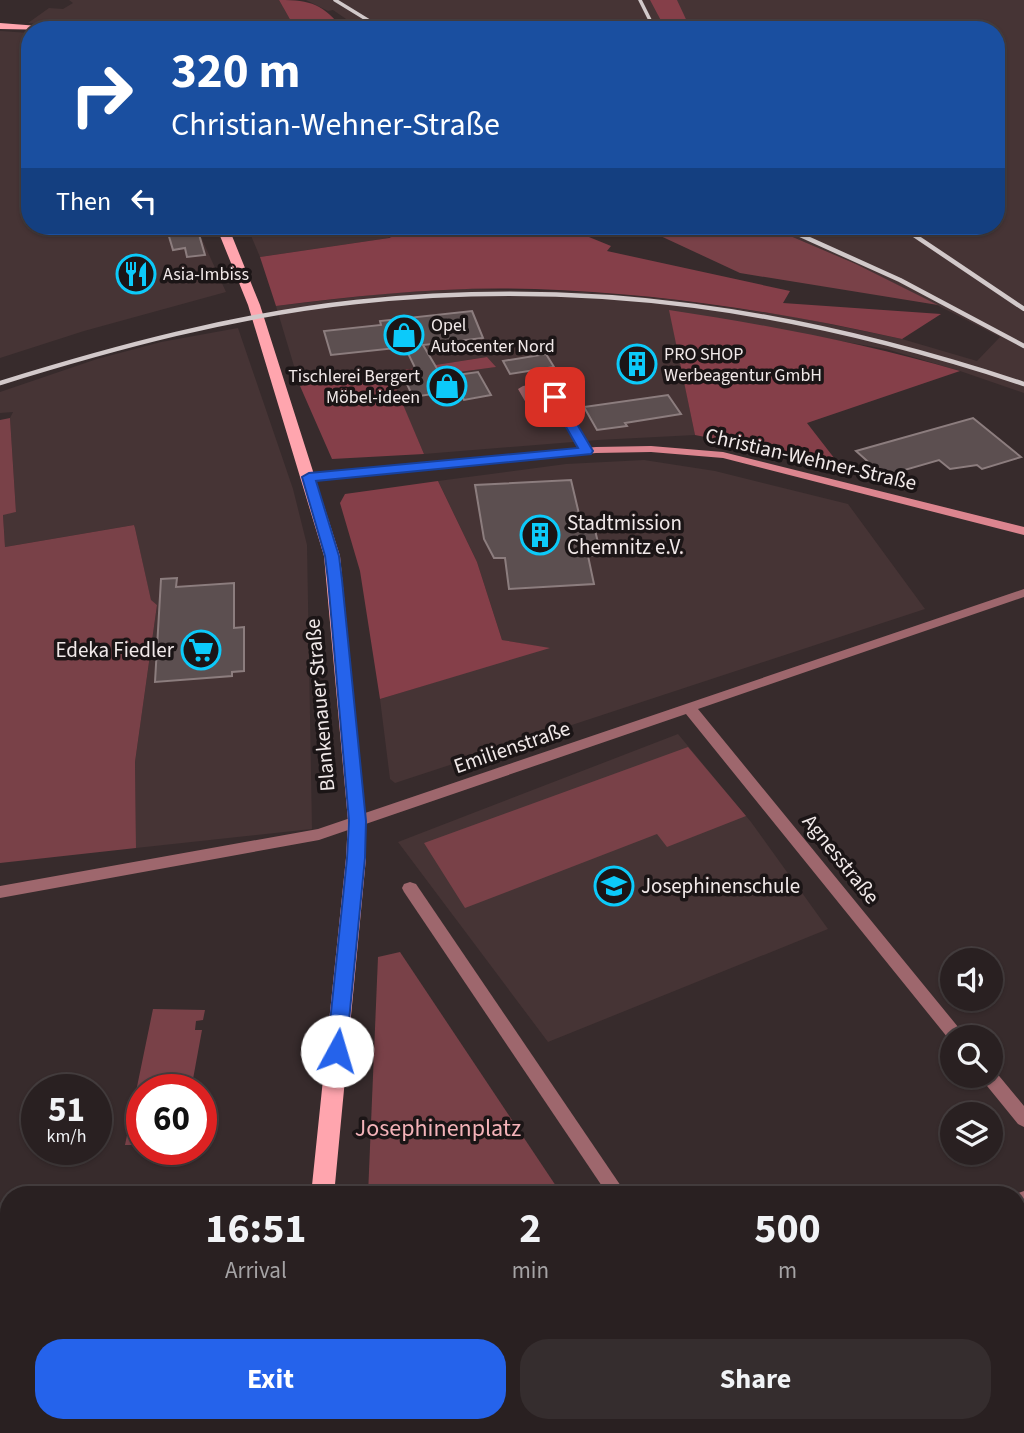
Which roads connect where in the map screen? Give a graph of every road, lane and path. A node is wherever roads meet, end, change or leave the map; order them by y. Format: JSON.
{"nodes":[{"id":1,"x":0,"y":26,"type":"edge"},
{"id":2,"x":21,"y":28,"type":"edge"},
{"id":3,"x":226,"y":235,"type":"edge"},
{"id":4,"x":555,"y":397,"type":"dead end"},
{"id":5,"x":586,"y":451,"type":"junction"},
{"id":6,"x":309,"y":477,"type":"junction"},
{"id":7,"x":1024,"y":531,"type":"edge"},
{"id":8,"x":1024,"y":593,"type":"edge"},
{"id":9,"x":690,"y":709,"type":"junction"},
{"id":10,"x":357,"y":821,"type":"junction"},
{"id":11,"x":410,"y":888,"type":"dead end"},
{"id":12,"x":0,"y":892,"type":"edge"},
{"id":13,"x":946,"y":1025,"type":"edge"},
{"id":14,"x":999,"y":1088,"type":"edge"},
{"id":15,"x":1024,"y":1119,"type":"edge"},
{"id":16,"x":324,"y":1186,"type":"edge"},
{"id":17,"x":612,"y":1186,"type":"edge"}],
"edges":[{"from":1,"to":2,"type":"main road"},
{"from":3,"to":6,"type":"main road","name":"Blankenauer Straße"},
{"from":4,"to":5,"type":"street"},
{"from":5,"to":6,"type":"main road","name":"Christian-Wehner-Straße"},
{"from":5,"to":7,"type":"main road","name":"Christian-Wehner-Straße"},
{"from":6,"to":10,"type":"main road","name":"Blankenauer Straße"},
{"from":8,"to":9,"type":"street","name":"Emilienstraße"},
{"from":9,"to":10,"type":"street","name":"Emilienstraße"},
{"from":9,"to":13,"type":"street","name":"Agnesstraße"},
{"from":10,"to":12,"type":"street","name":"Emilienstraße"},
{"from":10,"to":16,"type":"main road","name":"Blankenauer Straße"},
{"from":11,"to":17,"type":"street"},
{"from":14,"to":15,"type":"street"}]}
